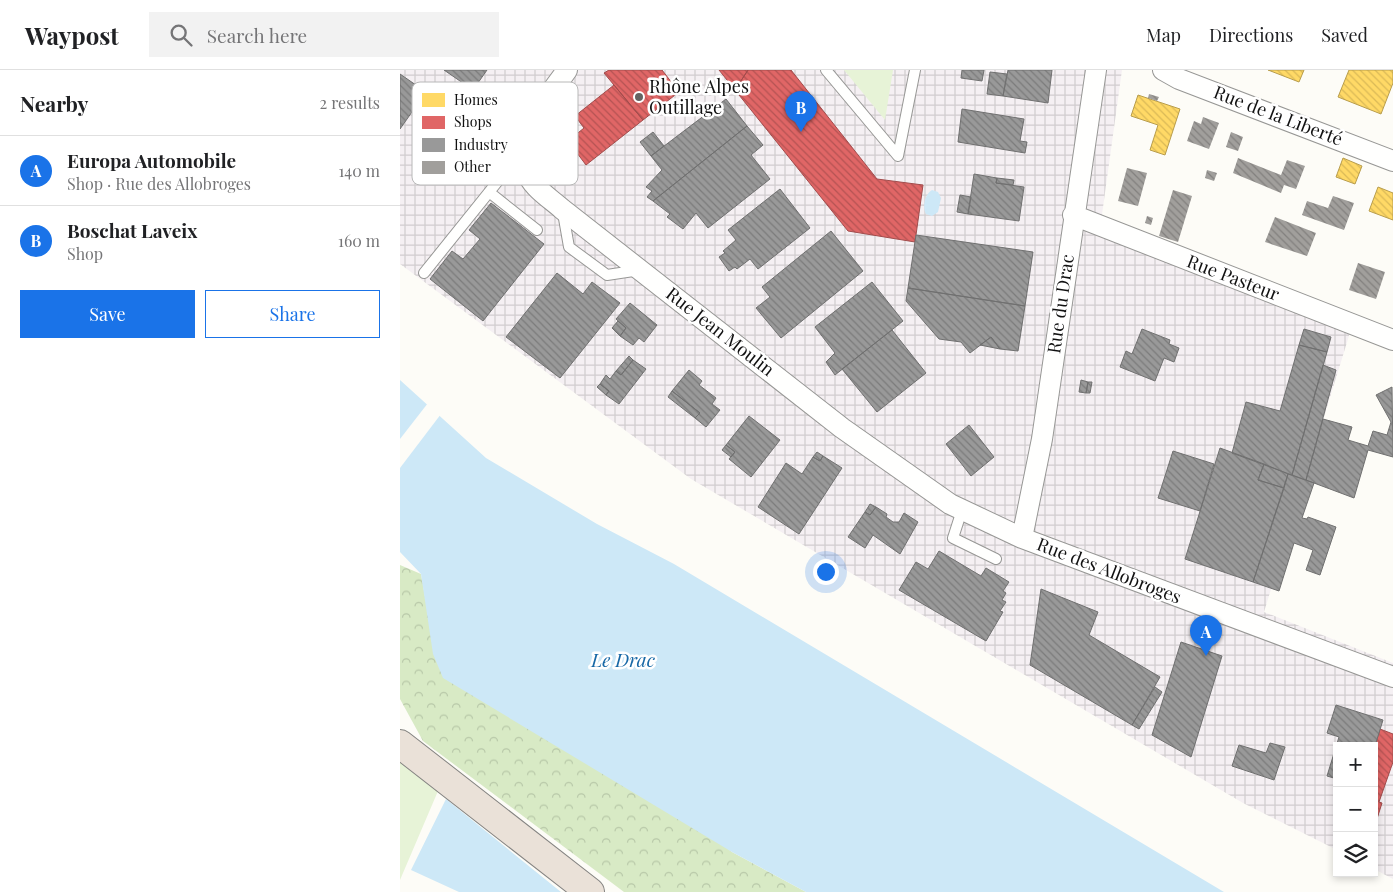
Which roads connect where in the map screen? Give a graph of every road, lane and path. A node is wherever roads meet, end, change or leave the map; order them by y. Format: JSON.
{"nodes":[{"id":1,"x":567,"y":70,"type":"edge"},
{"id":2,"x":826,"y":70,"type":"edge"},
{"id":3,"x":915,"y":70,"type":"edge"},
{"id":4,"x":1096,"y":70,"type":"edge"},
{"id":5,"x":1163,"y":70,"type":"edge"},
{"id":6,"x":559,"y":82,"type":"edge"},
{"id":7,"x":1393,"y":161,"type":"edge"},
{"id":8,"x":495,"y":185,"type":"edge"},
{"id":9,"x":536,"y":185,"type":"edge"},
{"id":10,"x":489,"y":192,"type":"junction"},
{"id":11,"x":1073,"y":216,"type":"junction"},
{"id":12,"x":537,"y":230,"type":"dead end"},
{"id":13,"x":424,"y":273,"type":"dead end"},
{"id":14,"x":1393,"y":340,"type":"edge"},
{"id":15,"x":962,"y":510,"type":"junction"},
{"id":16,"x":1022,"y":538,"type":"junction"},
{"id":17,"x":996,"y":559,"type":"dead end"},
{"id":18,"x":1393,"y":677,"type":"edge"},
{"id":19,"x":400,"y":744,"type":"edge"},
{"id":20,"x":590,"y":892,"type":"edge"}],
"edges":[{"from":1,"to":6,"type":"street"},
{"from":2,"to":3,"type":"lane"},
{"from":4,"to":11,"type":"street","name":"Rue du Drac"},
{"from":5,"to":7,"type":"street","name":"Rue de la Liberté"},
{"from":8,"to":10,"type":"lane"},
{"from":9,"to":15,"type":"street","name":"Rue Jean Moulin"},
{"from":10,"to":12,"type":"lane"},
{"from":10,"to":13,"type":"lane"},
{"from":11,"to":14,"type":"street","name":"Rue Pasteur"},
{"from":11,"to":16,"type":"street","name":"Rue du Drac"},
{"from":15,"to":16,"type":"street","name":"Rue Jean Moulin"},
{"from":15,"to":17,"type":"lane"},
{"from":16,"to":18,"type":"street","name":"Rue des Allobroges"},
{"from":19,"to":20,"type":"highway"}]}
